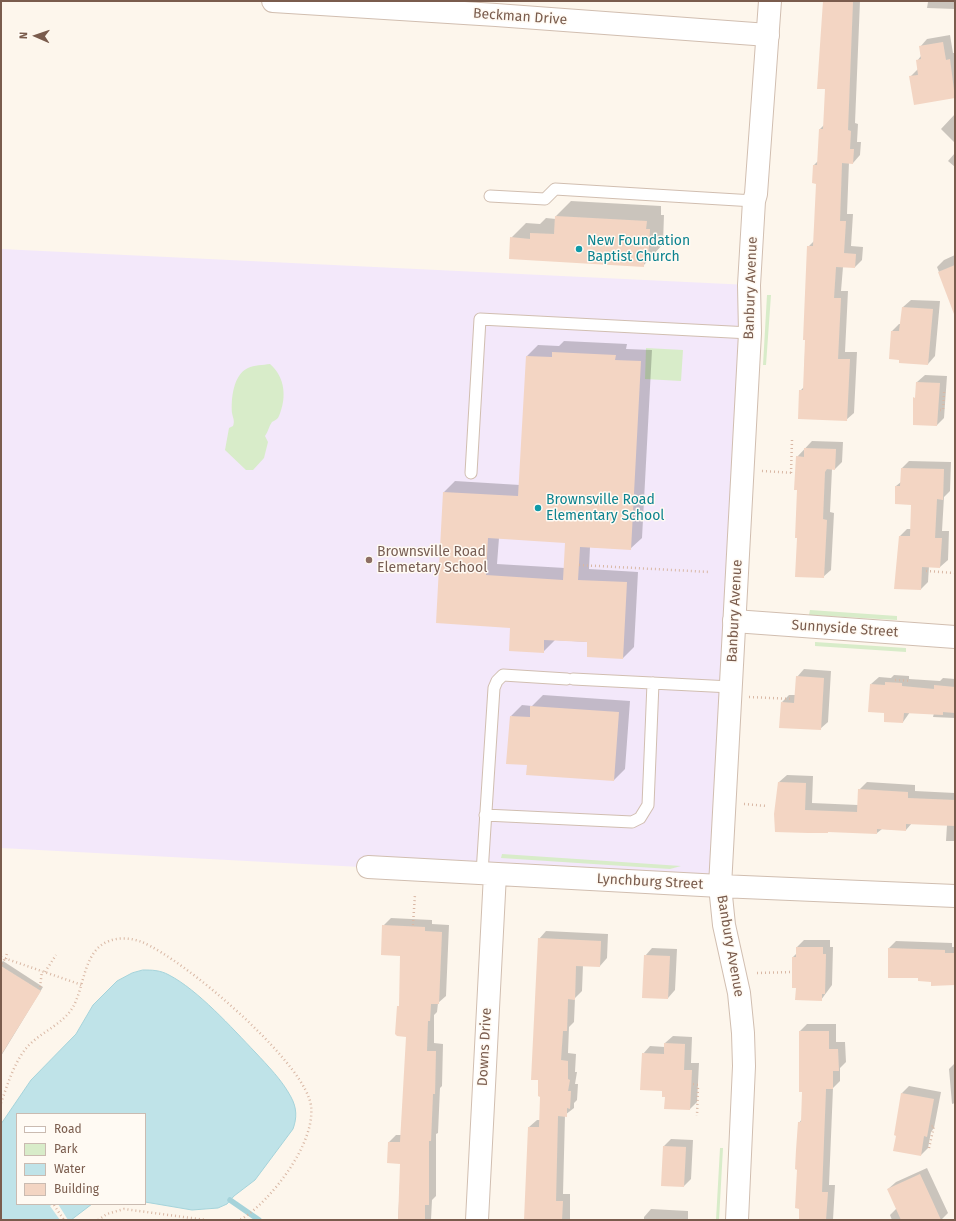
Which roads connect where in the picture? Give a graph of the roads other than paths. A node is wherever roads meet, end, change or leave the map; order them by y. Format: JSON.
{"nodes":[{"id":1,"x":273,"y":1,"type":"edge"},
{"id":2,"x":770,"y":1,"type":"edge"},
{"id":3,"x":497,"y":8,"type":"edge"},
{"id":4,"x":768,"y":35,"type":"junction"},
{"id":5,"x":490,"y":196,"type":"dead end"},
{"id":6,"x":754,"y":201,"type":"junction"},
{"id":7,"x":750,"y":333,"type":"junction"},
{"id":8,"x":471,"y":473,"type":"dead end"},
{"id":9,"x":734,"y":621,"type":"junction"},
{"id":10,"x":955,"y":637,"type":"edge"},
{"id":11,"x":653,"y":683,"type":"junction"},
{"id":12,"x":740,"y":692,"type":"junction"},
{"id":13,"x":485,"y":815,"type":"junction"},
{"id":14,"x":368,"y":867,"type":"dead end"},
{"id":15,"x":488,"y":874,"type":"junction"},
{"id":16,"x":720,"y":886,"type":"junction"},
{"id":17,"x":955,"y":896,"type":"edge"},
{"id":18,"x":477,"y":1220,"type":"edge"},
{"id":19,"x":737,"y":1220,"type":"edge"}],
"edges":[{"from":1,"to":3,"type":"street","name":"Beckman Drive"},
{"from":2,"to":4,"type":"street","name":"Banbury Avenue"},
{"from":3,"to":4,"type":"street","name":"Beckman Drive"},
{"from":4,"to":6,"type":"street","name":"Banbury Avenue"},
{"from":5,"to":6,"type":"lane"},
{"from":6,"to":7,"type":"street","name":"Banbury Avenue"},
{"from":7,"to":8,"type":"lane"},
{"from":7,"to":9,"type":"street","name":"Banbury Avenue"},
{"from":9,"to":10,"type":"street","name":"Sunnyside Street"},
{"from":9,"to":12,"type":"street","name":"Banbury Avenue"},
{"from":11,"to":12,"type":"lane"},
{"from":11,"to":13,"type":"lane"},
{"from":11,"to":13,"type":"lane"},
{"from":12,"to":16,"type":"street","name":"Banbury Avenue"},
{"from":13,"to":15,"type":"lane"},
{"from":14,"to":15,"type":"street","name":"Lynchburg Street"},
{"from":15,"to":16,"type":"street","name":"Lynchburg Street"},
{"from":15,"to":18,"type":"street","name":"Downs Drive"},
{"from":16,"to":17,"type":"street","name":"Lynchburg Street"},
{"from":16,"to":19,"type":"street","name":"Banbury Avenue"}]}
